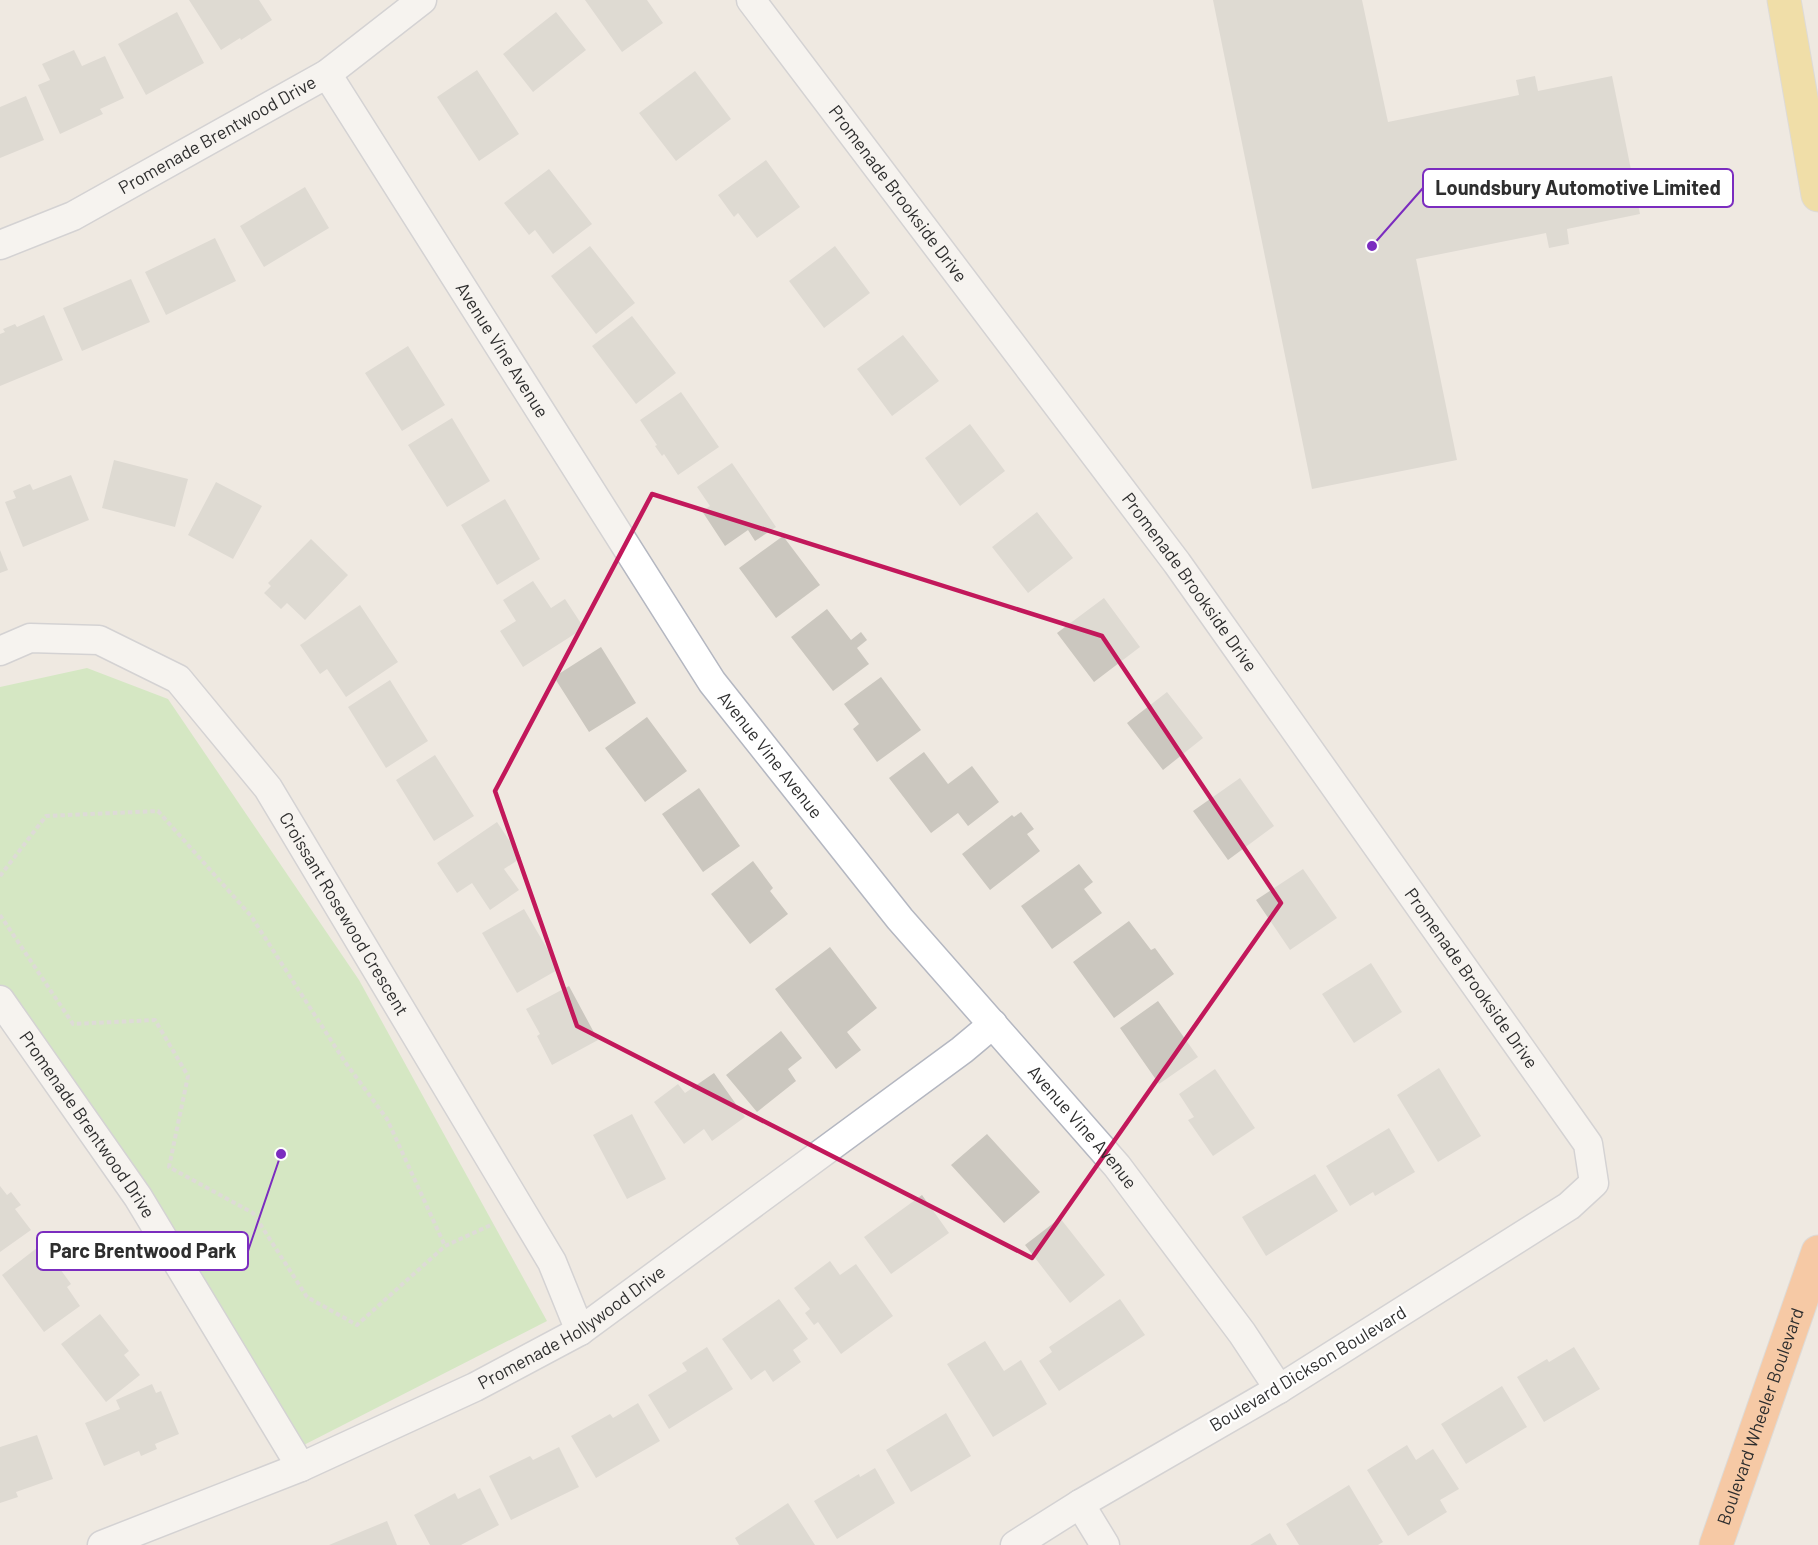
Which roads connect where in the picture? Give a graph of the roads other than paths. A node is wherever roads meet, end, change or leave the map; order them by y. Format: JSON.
{"nodes":[{"id":1,"x":422,"y":0,"type":"edge"},
{"id":2,"x":751,"y":0,"type":"edge"},
{"id":3,"x":1784,"y":0,"type":"edge"},
{"id":4,"x":327,"y":75,"type":"junction"},
{"id":5,"x":1818,"y":195,"type":"edge"},
{"id":6,"x":0,"y":245,"type":"edge"},
{"id":7,"x":0,"y":651,"type":"edge"},
{"id":8,"x":0,"y":1000,"type":"edge"},
{"id":9,"x":993,"y":1024,"type":"junction"},
{"id":10,"x":1594,"y":1184,"type":"joint"},
{"id":11,"x":1818,"y":1252,"type":"edge"},
{"id":12,"x":580,"y":1331,"type":"junction"},
{"id":13,"x":1279,"y":1389,"type":"junction"},
{"id":14,"x":301,"y":1467,"type":"junction"},
{"id":15,"x":1080,"y":1504,"type":"junction"},
{"id":16,"x":102,"y":1545,"type":"edge"},
{"id":17,"x":1015,"y":1545,"type":"edge"},
{"id":18,"x":1105,"y":1545,"type":"edge"},
{"id":19,"x":1716,"y":1545,"type":"edge"}],
"edges":[{"from":1,"to":4,"type":"street","name":"Promenade Brentwood Drive"},
{"from":2,"to":10,"type":"street","name":"Promenade Brookside Drive"},
{"from":3,"to":5,"type":"main road"},
{"from":4,"to":6,"type":"street","name":"Promenade Brentwood Drive"},
{"from":4,"to":9,"type":"street","name":"Avenue Vine Avenue"},
{"from":7,"to":12,"type":"street","name":"Croissant Rosewood Crescent"},
{"from":8,"to":14,"type":"street","name":"Promenade Brentwood Drive"},
{"from":9,"to":12,"type":"street","name":"Promenade Hollywood Drive"},
{"from":9,"to":13,"type":"street","name":"Avenue Vine Avenue"},
{"from":10,"to":13,"type":"street","name":"Boulevard Dickson Boulevard"},
{"from":11,"to":19,"type":"highway","name":"Boulevard Wheeler Boulevard"},
{"from":12,"to":14,"type":"street","name":"Promenade Hollywood Drive"},
{"from":13,"to":15,"type":"street","name":"Boulevard Dickson Boulevard"},
{"from":14,"to":16,"type":"street","name":"Promenade Hollywood Drive"},
{"from":15,"to":17,"type":"street","name":"Boulevard Dickson Boulevard"},
{"from":15,"to":18,"type":"street"}]}
